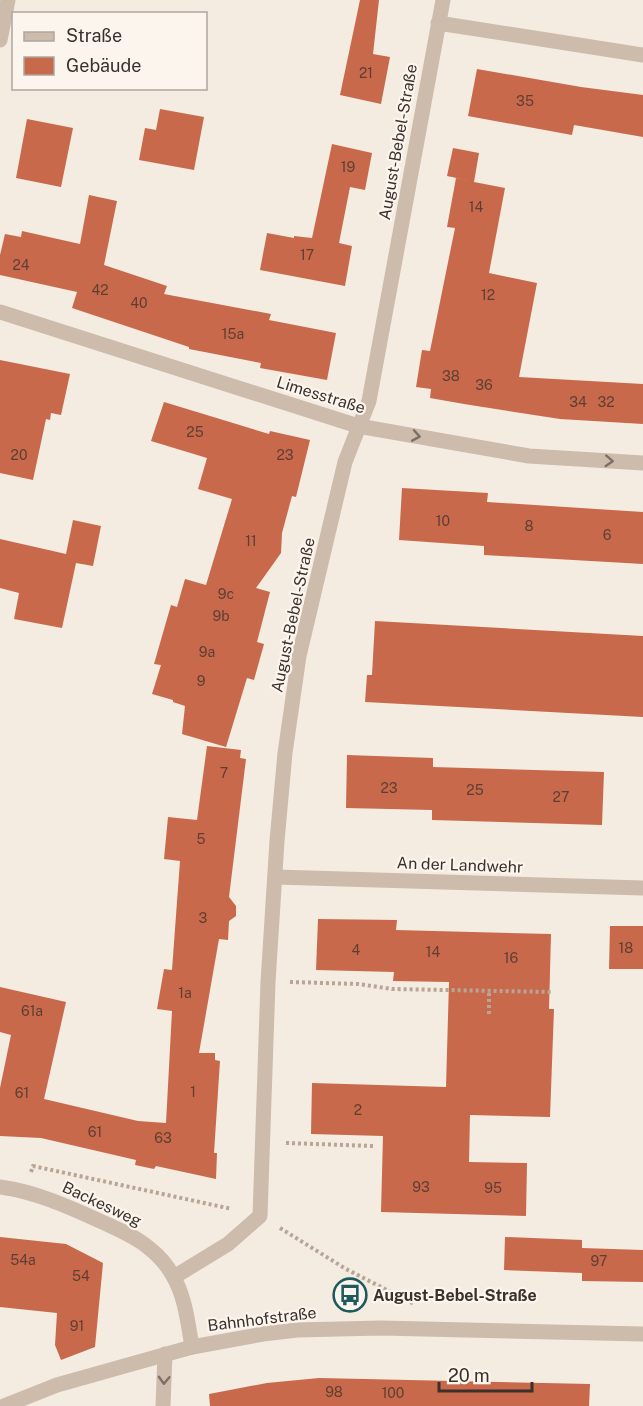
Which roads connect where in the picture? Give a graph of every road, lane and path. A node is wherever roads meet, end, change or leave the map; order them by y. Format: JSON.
{"nodes":[{"id":1,"x":443,"y":0,"type":"edge"},
{"id":2,"x":5,"y":5,"type":"edge"},
{"id":3,"x":438,"y":23,"type":"junction"},
{"id":4,"x":0,"y":40,"type":"edge"},
{"id":5,"x":643,"y":56,"type":"edge"},
{"id":6,"x":0,"y":312,"type":"edge"},
{"id":7,"x":358,"y":426,"type":"junction"},
{"id":8,"x":643,"y":463,"type":"edge"},
{"id":9,"x":276,"y":877,"type":"junction"},
{"id":10,"x":643,"y":888,"type":"edge"},
{"id":11,"x":268,"y":982,"type":"junction"},
{"id":12,"x":489,"y":991,"type":"junction"},
{"id":13,"x":553,"y":992,"type":"dead end"},
{"id":14,"x":489,"y":1014,"type":"dead end"},
{"id":15,"x":264,"y":1142,"type":"junction"},
{"id":16,"x":373,"y":1146,"type":"dead end"},
{"id":17,"x":0,"y":1187,"type":"edge"},
{"id":18,"x":24,"y":1191,"type":"junction"},
{"id":19,"x":260,"y":1216,"type":"junction"},
{"id":20,"x":174,"y":1277,"type":"junction"},
{"id":21,"x":421,"y":1306,"type":"dead end"},
{"id":22,"x":643,"y":1334,"type":"edge"},
{"id":23,"x":192,"y":1347,"type":"junction"},
{"id":24,"x":165,"y":1354,"type":"junction"},
{"id":25,"x":4,"y":1406,"type":"edge"},
{"id":26,"x":163,"y":1406,"type":"edge"}],
"edges":[{"from":1,"to":3,"type":"street","name":"August-Bebel-Straße"},
{"from":2,"to":4,"type":"street"},
{"from":3,"to":5,"type":"street"},
{"from":3,"to":7,"type":"street","name":"August-Bebel-Straße"},
{"from":6,"to":7,"type":"street","name":"Limesstraße"},
{"from":7,"to":8,"type":"street","name":"Limesstraße","one_way":true},
{"from":7,"to":9,"type":"street","name":"August-Bebel-Straße"},
{"from":9,"to":10,"type":"street","name":"An der Landwehr"},
{"from":9,"to":11,"type":"street","name":"August-Bebel-Straße"},
{"from":11,"to":12,"type":"path"},
{"from":11,"to":15,"type":"street","name":"August-Bebel-Straße"},
{"from":12,"to":13,"type":"path"},
{"from":12,"to":14,"type":"path"},
{"from":15,"to":16,"type":"path"},
{"from":15,"to":19,"type":"street","name":"August-Bebel-Straße"},
{"from":17,"to":18,"type":"street","name":"Backesweg"},
{"from":18,"to":19,"type":"path"},
{"from":18,"to":20,"type":"street","name":"Backesweg"},
{"from":19,"to":20,"type":"street"},
{"from":19,"to":21,"type":"path"},
{"from":20,"to":23,"type":"street","name":"Backesweg"},
{"from":22,"to":23,"type":"street","name":"Bahnhofstraße"},
{"from":23,"to":24,"type":"street","name":"Bahnhofstraße"},
{"from":24,"to":25,"type":"street","name":"Bahnhofstraße"},
{"from":24,"to":26,"type":"street","one_way":true}]}
